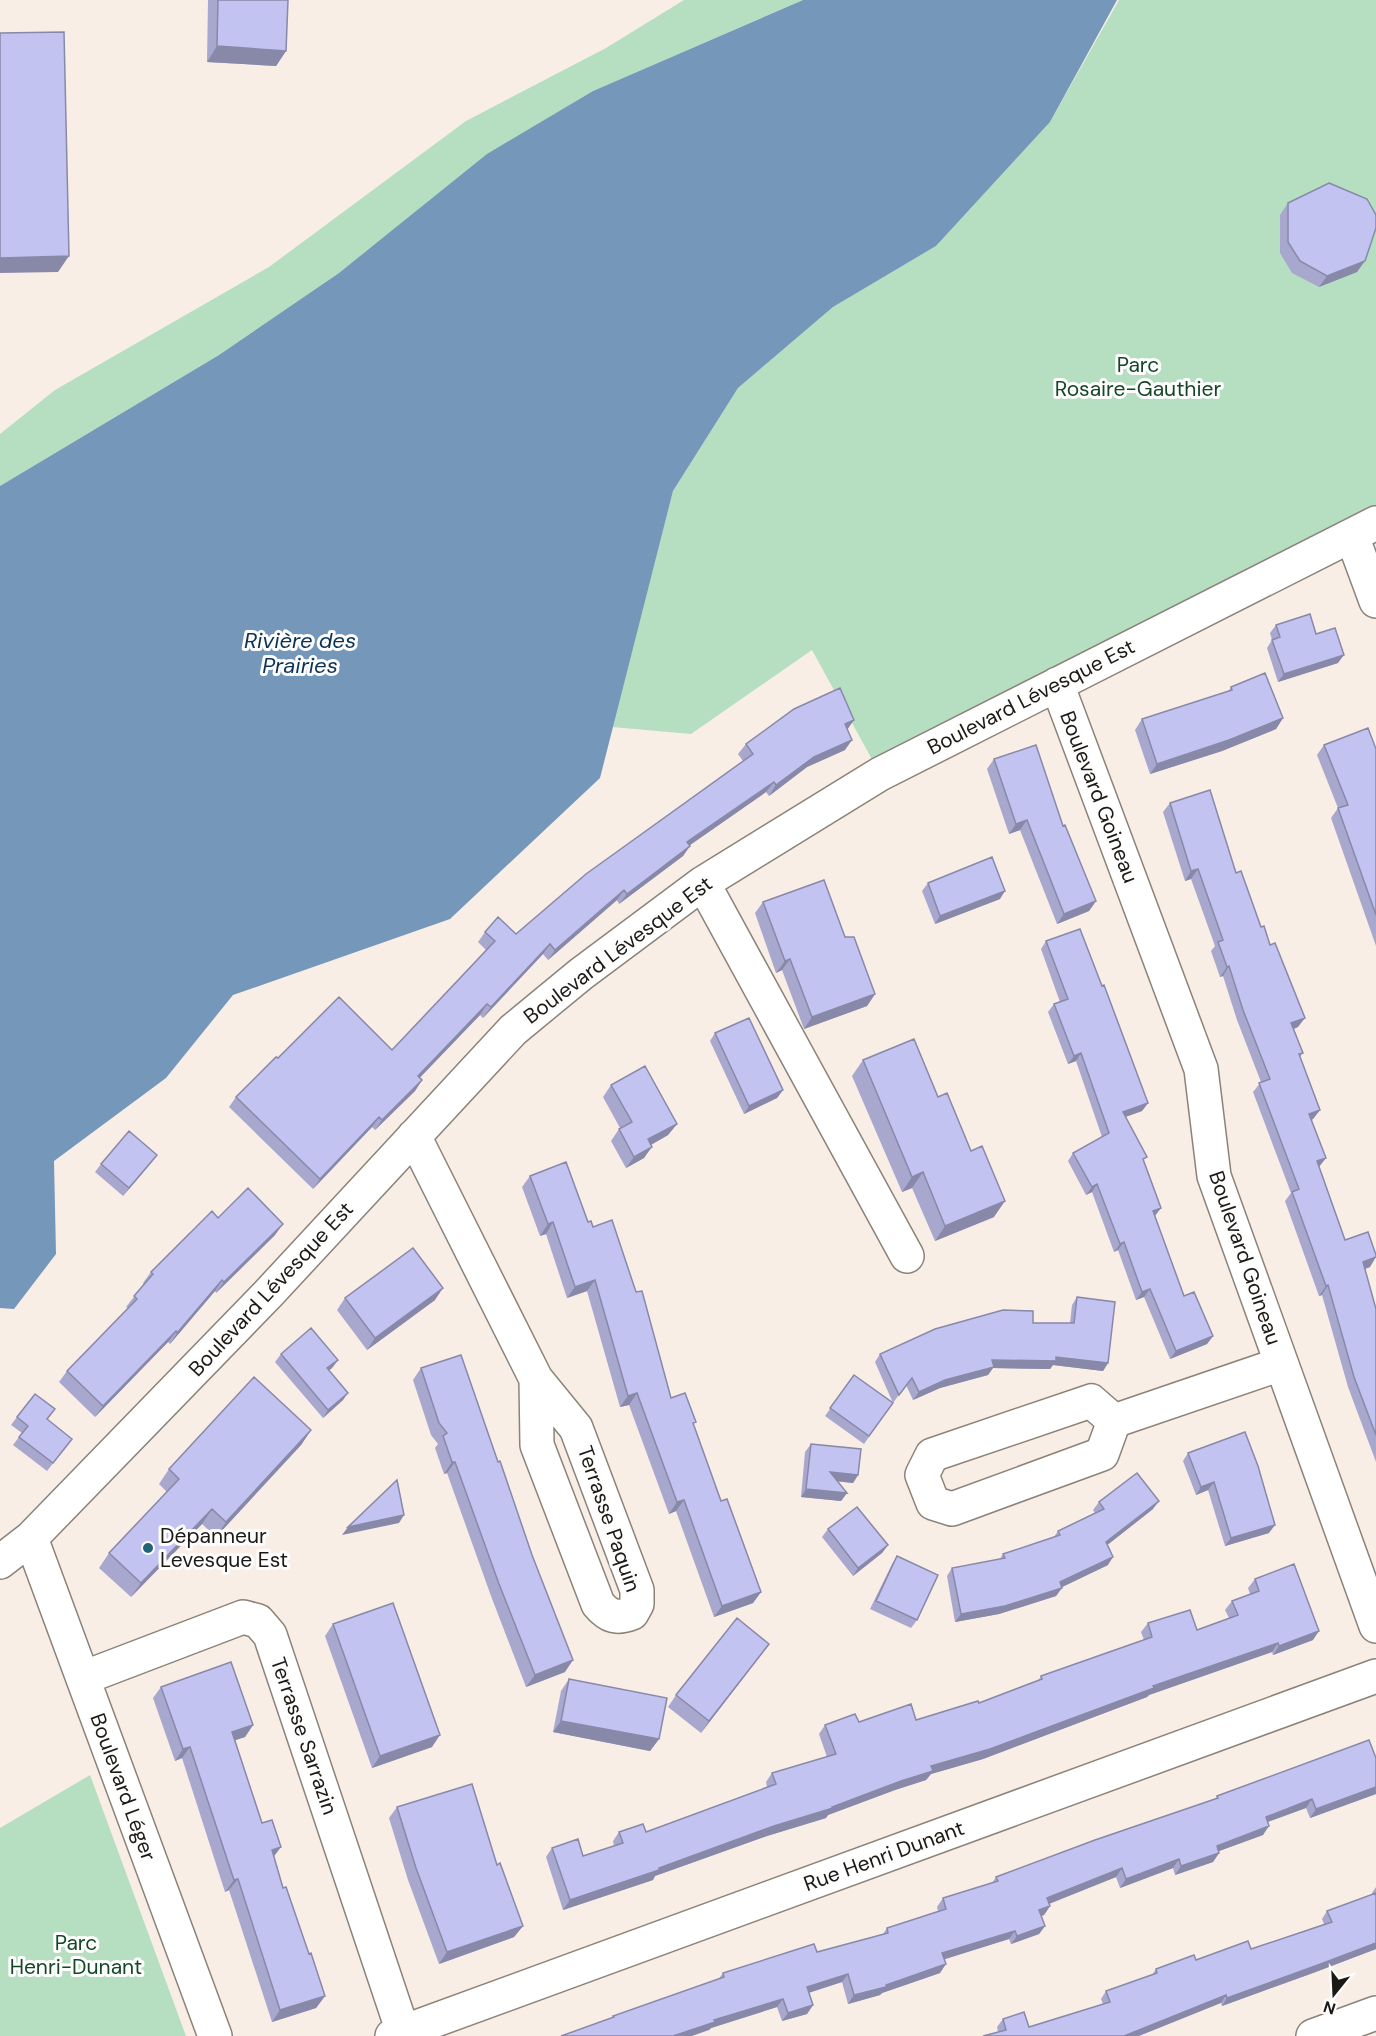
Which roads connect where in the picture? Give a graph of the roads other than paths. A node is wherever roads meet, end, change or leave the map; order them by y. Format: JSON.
{"nodes":[{"id":1,"x":1364,"y":530,"type":"edge"},
{"id":2,"x":1376,"y":601,"type":"edge"},
{"id":3,"x":1057,"y":684,"type":"junction"},
{"id":4,"x":703,"y":883,"type":"junction"},
{"id":5,"x":414,"y":1136,"type":"junction"},
{"id":6,"x":907,"y":1256,"type":"dead end"},
{"id":7,"x":1281,"y":1364,"type":"junction"},
{"id":8,"x":536,"y":1379,"type":"junction"},
{"id":9,"x":1114,"y":1421,"type":"junction"},
{"id":10,"x":31,"y":1538,"type":"junction"},
{"id":11,"x":0,"y":1562,"type":"edge"},
{"id":12,"x":1376,"y":1626,"type":"edge"},
{"id":13,"x":1376,"y":1676,"type":"edge"},
{"id":14,"x":83,"y":1678,"type":"junction"},
{"id":15,"x":1376,"y":2013,"type":"edge"},
{"id":16,"x":398,"y":2034,"type":"edge"},
{"id":17,"x":216,"y":2036,"type":"edge"},
{"id":18,"x":1313,"y":2036,"type":"edge"}],
"edges":[{"from":1,"to":2,"type":"street"},
{"from":1,"to":3,"type":"street","name":"Boulevard Lévesque Est"},
{"from":3,"to":4,"type":"street","name":"Boulevard Lévesque Est"},
{"from":3,"to":7,"type":"street","name":"Boulevard Goineau"},
{"from":4,"to":5,"type":"street","name":"Boulevard Lévesque Est"},
{"from":4,"to":6,"type":"street"},
{"from":5,"to":8,"type":"street","name":"Terrasse Paquin"},
{"from":5,"to":10,"type":"street","name":"Boulevard Lévesque Est"},
{"from":7,"to":9,"type":"street"},
{"from":7,"to":12,"type":"street","name":"Boulevard Goineau"},
{"from":8,"to":8,"type":"street","name":"Terrasse Paquin"},
{"from":9,"to":9,"type":"street"},
{"from":10,"to":11,"type":"street","name":"Boulevard Lévesque Est"},
{"from":10,"to":14,"type":"street","name":"Boulevard Léger"},
{"from":13,"to":16,"type":"street","name":"Rue Henri Dunant"},
{"from":14,"to":16,"type":"street","name":"Terrasse Sarrazin"},
{"from":14,"to":17,"type":"street","name":"Boulevard Léger"},
{"from":15,"to":18,"type":"street"}]}
